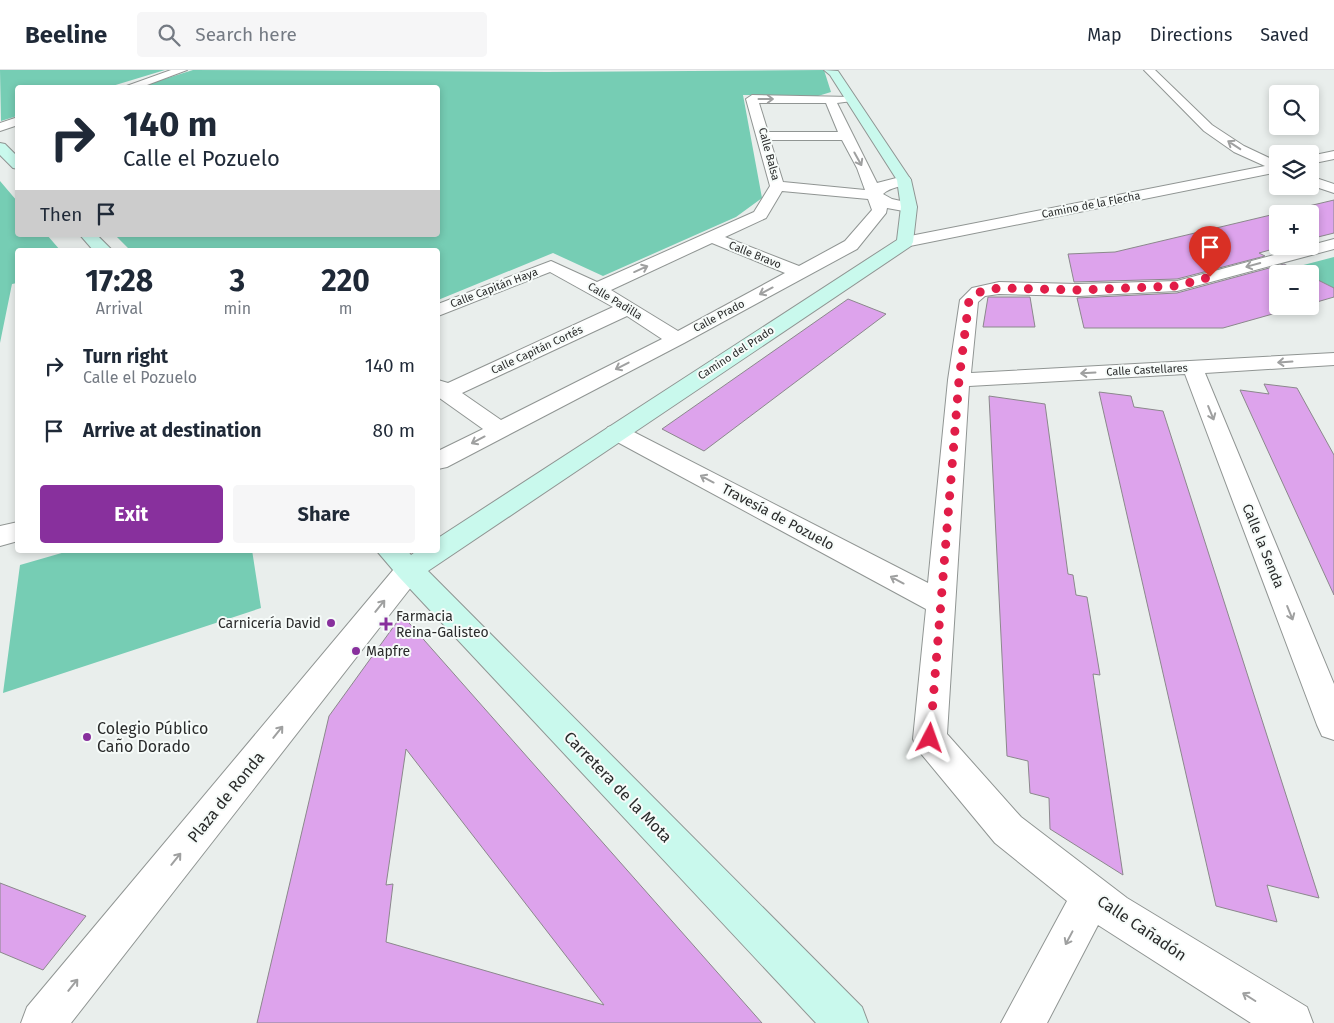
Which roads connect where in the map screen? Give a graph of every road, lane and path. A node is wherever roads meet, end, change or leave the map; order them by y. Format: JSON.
{"nodes":[{"id":1,"x":182,"y":70,"type":"edge"},
{"id":2,"x":1149,"y":70,"type":"edge"},
{"id":3,"x":833,"y":71,"type":"edge"},
{"id":4,"x":135,"y":85,"type":"edge"},
{"id":5,"x":830,"y":99,"type":"junction"},
{"id":6,"x":852,"y":99,"type":"junction"},
{"id":7,"x":15,"y":122,"type":"edge"},
{"id":8,"x":0,"y":127,"type":"edge"},
{"id":9,"x":764,"y":136,"type":"junction"},
{"id":10,"x":846,"y":136,"type":"junction"},
{"id":11,"x":0,"y":147,"type":"edge"},
{"id":12,"x":1334,"y":155,"type":"edge"},
{"id":13,"x":1319,"y":158,"type":"edge"},
{"id":14,"x":15,"y":162,"type":"edge"},
{"id":15,"x":1269,"y":164,"type":"edge"},
{"id":16,"x":1269,"y":170,"type":"edge"},
{"id":17,"x":904,"y":180,"type":"junction"},
{"id":18,"x":1319,"y":183,"type":"edge"},
{"id":19,"x":777,"y":186,"type":"junction"},
{"id":20,"x":1334,"y":188,"type":"edge"},
{"id":21,"x":874,"y":195,"type":"junction"},
{"id":22,"x":909,"y":207,"type":"junction"},
{"id":23,"x":90,"y":237,"type":"edge"},
{"id":24,"x":711,"y":238,"type":"junction"},
{"id":25,"x":905,"y":242,"type":"junction"},
{"id":26,"x":1334,"y":244,"type":"edge"},
{"id":27,"x":101,"y":248,"type":"edge"},
{"id":28,"x":551,"y":266,"type":"joint"},
{"id":29,"x":800,"y":273,"type":"junction"},
{"id":30,"x":597,"y":289,"type":"junction"},
{"id":31,"x":628,"y":308,"type":"junction"},
{"id":32,"x":440,"y":309,"type":"edge"},
{"id":33,"x":677,"y":339,"type":"junction"},
{"id":34,"x":1334,"y":358,"type":"edge"},
{"id":35,"x":1193,"y":368,"type":"junction"},
{"id":36,"x":959,"y":380,"type":"junction"},
{"id":37,"x":442,"y":389,"type":"edge"},
{"id":38,"x":499,"y":429,"type":"junction"},
{"id":39,"x":616,"y":432,"type":"junction"},
{"id":40,"x":440,"y":460,"type":"edge"},
{"id":41,"x":15,"y":532,"type":"edge"},
{"id":42,"x":0,"y":536,"type":"edge"},
{"id":43,"x":440,"y":536,"type":"edge"},
{"id":44,"x":411,"y":553,"type":"edge"},
{"id":45,"x":399,"y":560,"type":"edge"},
{"id":46,"x":940,"y":603,"type":"junction"},
{"id":47,"x":1334,"y":725,"type":"edge"},
{"id":48,"x":1092,"y":895,"type":"junction"},
{"id":49,"x":43,"y":1023,"type":"edge"},
{"id":50,"x":846,"y":1023,"type":"edge"},
{"id":51,"x":1023,"y":1023,"type":"edge"},
{"id":52,"x":1291,"y":1023,"type":"edge"}],
"edges":[{"from":1,"to":4,"type":"street"},
{"from":15,"to":2,"type":"street","one_way":true},
{"from":3,"to":6,"type":"main road"},
{"from":5,"to":6,"type":"street","name":"Calle Balsa"},
{"from":9,"to":5,"type":"street","name":"Calle Balsa","one_way":true},
{"from":5,"to":10,"type":"street","name":"Calle Prado"},
{"from":6,"to":17,"type":"main road"},
{"from":7,"to":8,"type":"street"},
{"from":9,"to":10,"type":"street"},
{"from":9,"to":19,"type":"street","name":"Calle Balsa"},
{"from":10,"to":21,"type":"street","name":"Calle Prado","one_way":true},
{"from":11,"to":14,"type":"main road"},
{"from":12,"to":13,"type":"street"},
{"from":16,"to":25,"type":"street","name":"Camino de la Flecha"},
{"from":17,"to":21,"type":"street"},
{"from":17,"to":22,"type":"main road"},
{"from":18,"to":20,"type":"street"},
{"from":19,"to":21,"type":"street"},
{"from":19,"to":24,"type":"street","name":"Calle Balsa"},
{"from":21,"to":22,"type":"street"},
{"from":21,"to":29,"type":"street","name":"Calle Prado"},
{"from":22,"to":25,"type":"main road"},
{"from":23,"to":27,"type":"main road"},
{"from":24,"to":29,"type":"street","name":"Calle Bravo"},
{"from":30,"to":24,"type":"street","name":"Calle Balsa","one_way":true},
{"from":25,"to":39,"type":"main road","name":"Camino del Prado"},
{"from":26,"to":36,"type":"street","one_way":true},
{"from":28,"to":30,"type":"street","name":"Calle Padilla"},
{"from":28,"to":32,"type":"street","name":"Calle Capitán Haya"},
{"from":29,"to":33,"type":"street","name":"Calle Prado","one_way":true},
{"from":30,"to":31,"type":"street","name":"Calle Padilla"},
{"from":31,"to":33,"type":"street","name":"Calle Padilla"},
{"from":31,"to":37,"type":"street","name":"Calle Capitán Cortés"},
{"from":33,"to":38,"type":"street","name":"Calle Prado","one_way":true},
{"from":34,"to":35,"type":"street","name":"Calle Castellares","one_way":true},
{"from":35,"to":36,"type":"street","name":"Calle Castellares","one_way":true},
{"from":35,"to":47,"type":"street","name":"Calle la Senda","one_way":true},
{"from":36,"to":46,"type":"street"},
{"from":37,"to":38,"type":"street"},
{"from":38,"to":40,"type":"street","name":"Calle Prado","one_way":true},
{"from":39,"to":43,"type":"main road","name":"Camino del Prado"},
{"from":46,"to":39,"type":"street","name":"Travesía de Pozuelo","one_way":true},
{"from":41,"to":42,"type":"street"},
{"from":44,"to":45,"type":"main road","name":"Camino del Prado"},
{"from":49,"to":45,"type":"street","name":"Plaza de Ronda","one_way":true},
{"from":45,"to":50,"type":"main road","name":"Carretera de la Mota"},
{"from":46,"to":48,"type":"street"},
{"from":48,"to":51,"type":"street","name":"Calle Cañadón","one_way":true},
{"from":52,"to":48,"type":"street","name":"Calle Cañadón","one_way":true}]}
